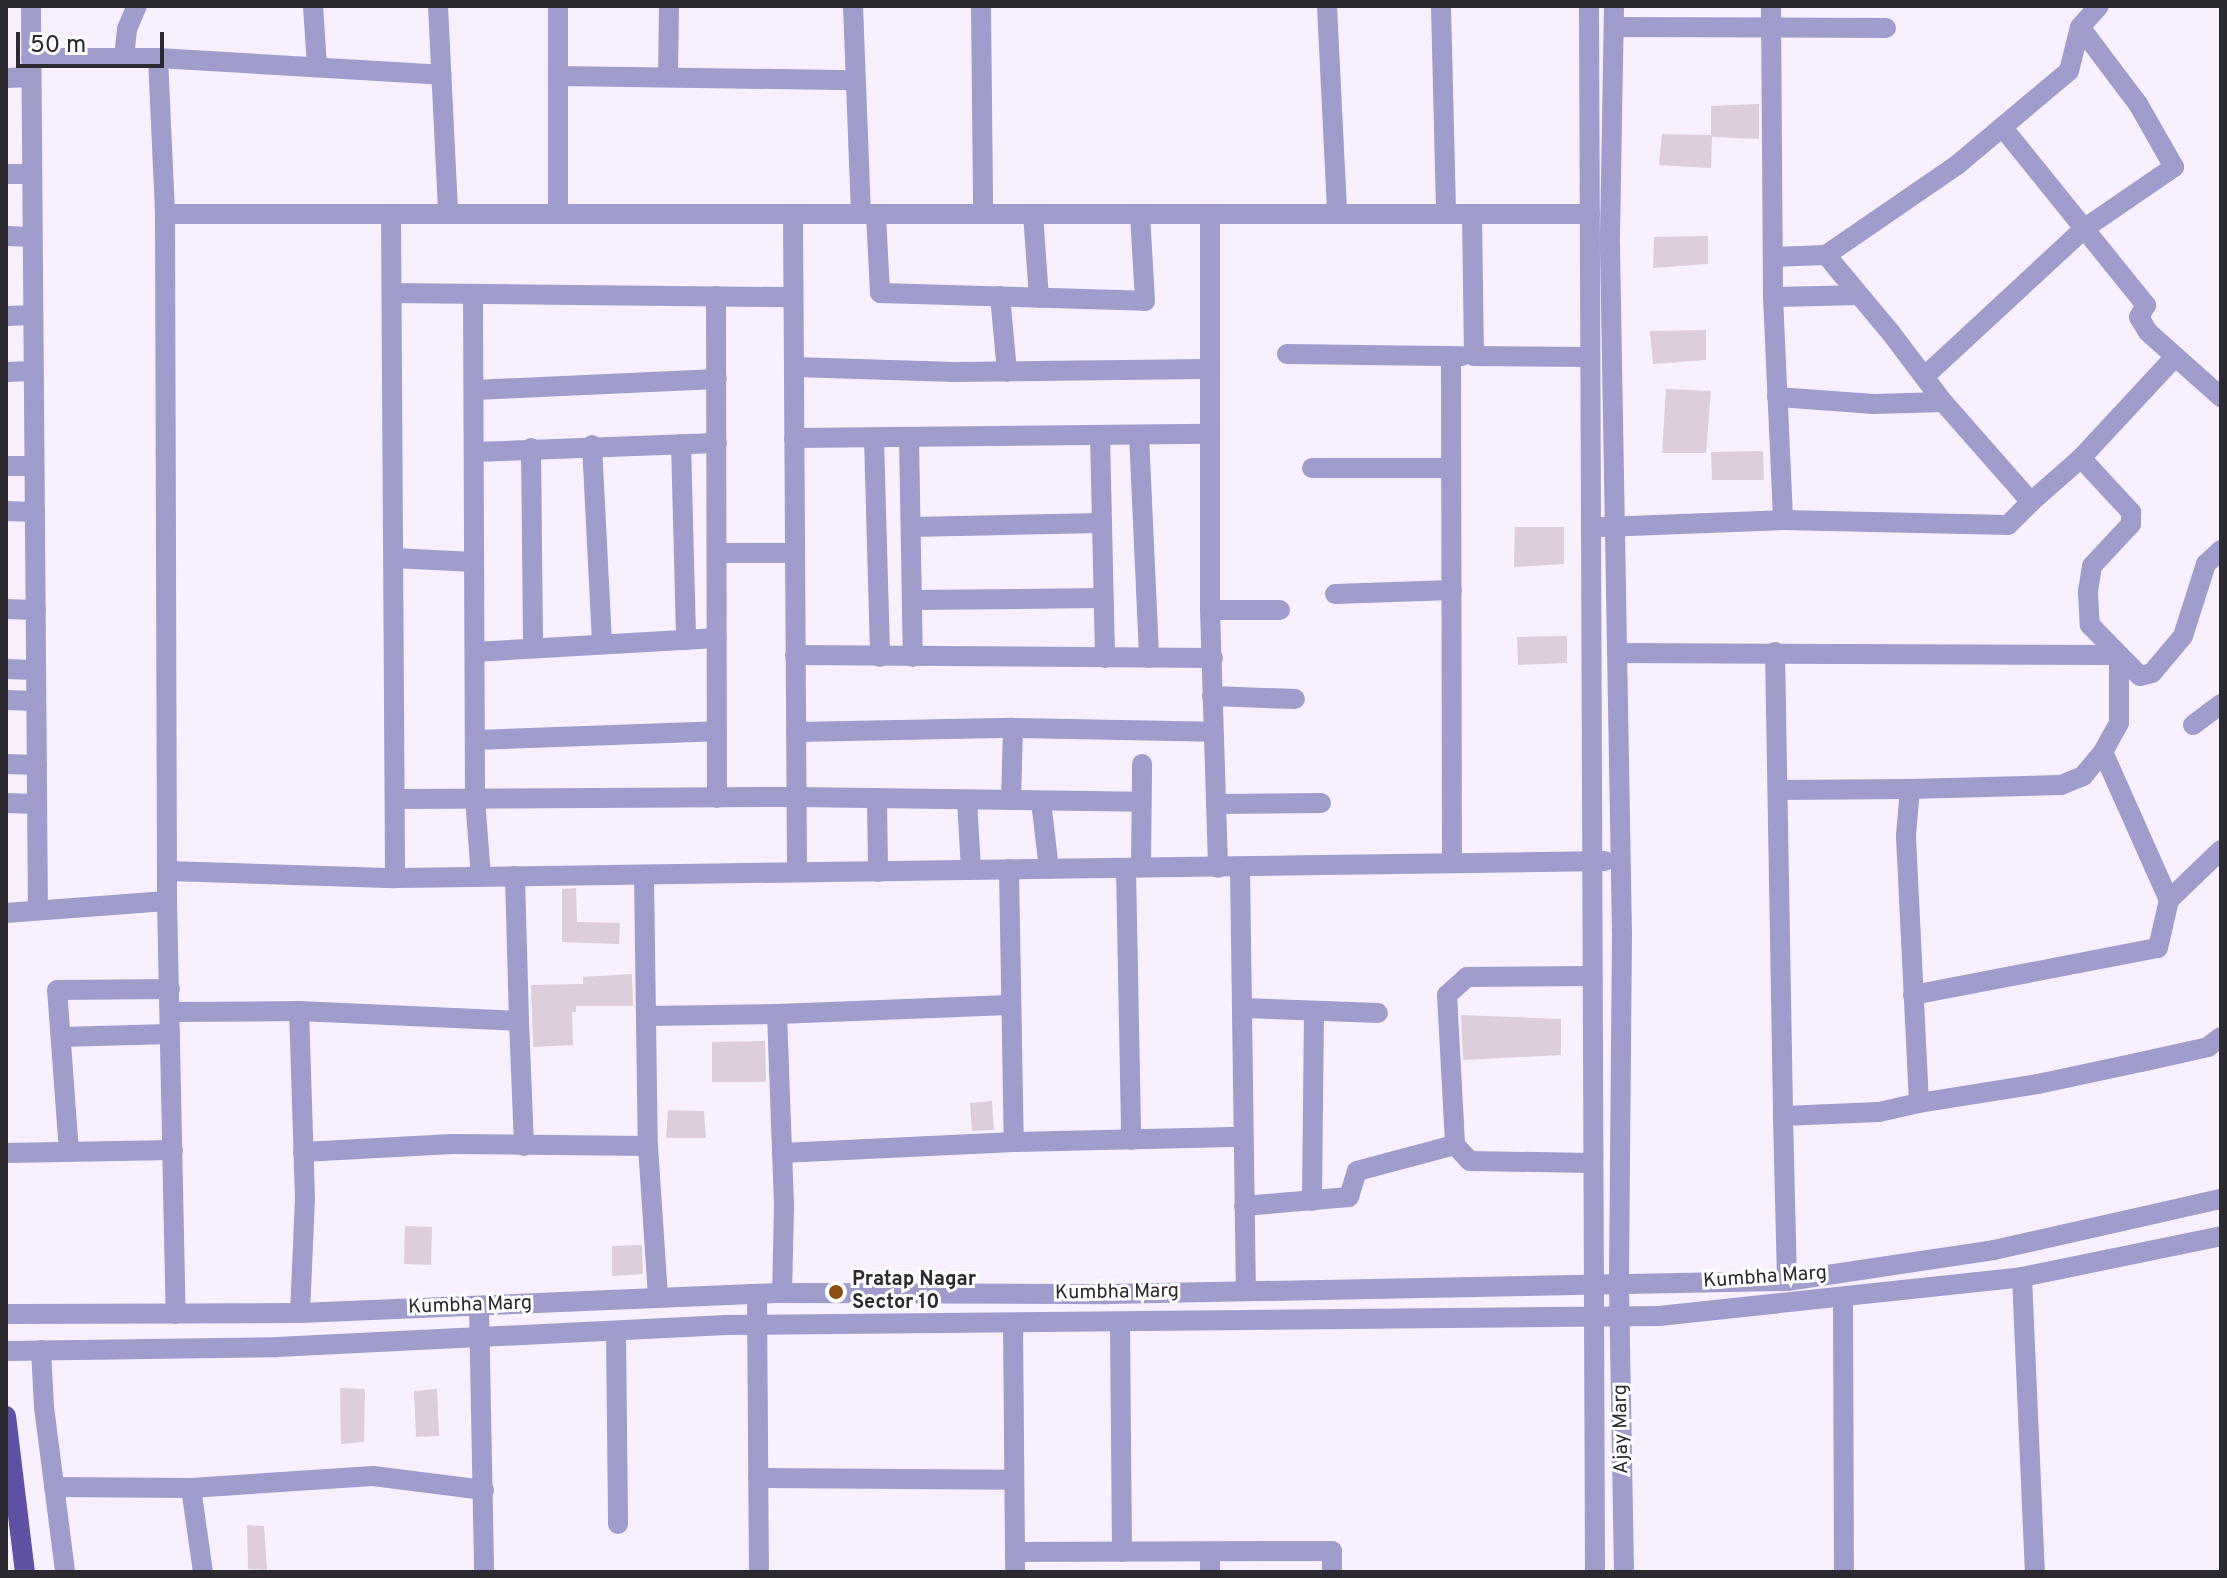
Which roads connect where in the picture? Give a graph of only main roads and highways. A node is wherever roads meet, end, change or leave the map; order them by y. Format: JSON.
{"nodes":[{"id":1,"x":6,"y":1416,"type":"edge"},
{"id":2,"x":25,"y":1572,"type":"edge"}],
"edges":[{"from":1,"to":2,"type":"main road"}]}
